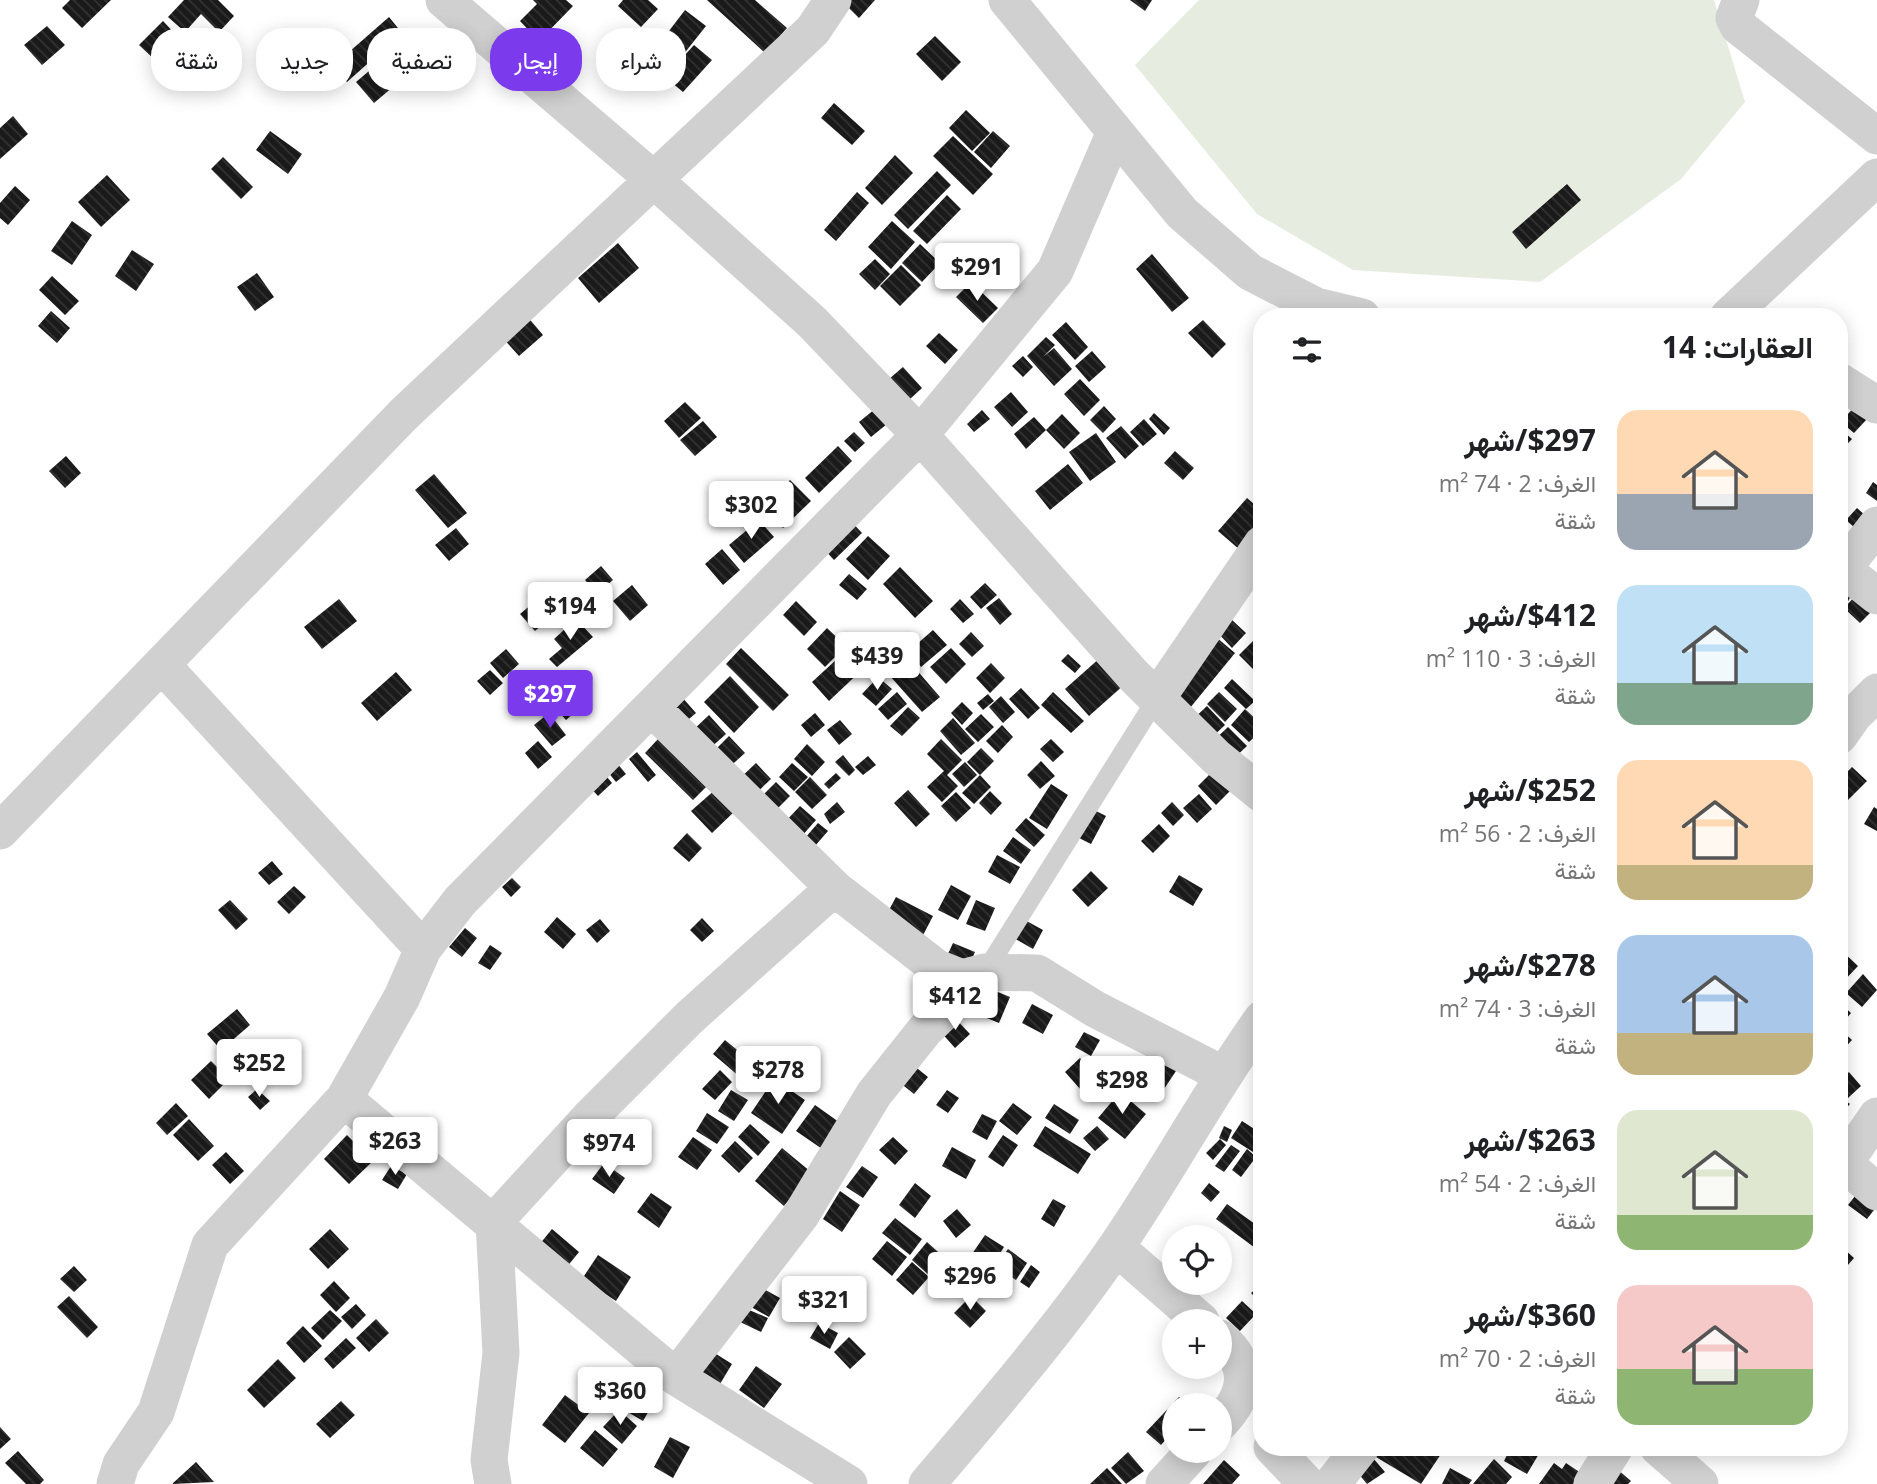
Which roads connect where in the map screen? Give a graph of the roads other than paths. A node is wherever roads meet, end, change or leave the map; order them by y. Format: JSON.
{"nodes":[{"id":1,"x":444,"y":0,"type":"edge"},
{"id":2,"x":833,"y":0,"type":"edge"},
{"id":3,"x":1007,"y":0,"type":"edge"},
{"id":4,"x":1741,"y":0,"type":"edge"},
{"id":5,"x":1115,"y":132,"type":"junction"},
{"id":6,"x":1877,"y":136,"type":"edge"},
{"id":7,"x":1877,"y":177,"type":"edge"},
{"id":8,"x":653,"y":179,"type":"junction"},
{"id":9,"x":1325,"y":308,"type":"edge"},
{"id":10,"x":1740,"y":308,"type":"edge"},
{"id":11,"x":1848,"y":387,"type":"edge"},
{"id":12,"x":1877,"y":405,"type":"edge"},
{"id":13,"x":920,"y":435,"type":"junction"},
{"id":14,"x":1877,"y":525,"type":"edge"},
{"id":15,"x":1253,"y":557,"type":"edge"},
{"id":16,"x":1848,"y":560,"type":"edge"},
{"id":17,"x":1848,"y":573,"type":"edge"},
{"id":18,"x":1877,"y":596,"type":"edge"},
{"id":19,"x":162,"y":665,"type":"junction"},
{"id":20,"x":1877,"y":692,"type":"edge"},
{"id":21,"x":1157,"y":698,"type":"junction"},
{"id":22,"x":653,"y":709,"type":"junction"},
{"id":23,"x":1848,"y":723,"type":"edge"},
{"id":24,"x":1253,"y":787,"type":"edge"},
{"id":25,"x":0,"y":831,"type":"edge"},
{"id":26,"x":834,"y":888,"type":"junction"},
{"id":27,"x":423,"y":950,"type":"junction"},
{"id":28,"x":985,"y":972,"type":"junction"},
{"id":29,"x":1253,"y":1031,"type":"edge"},
{"id":30,"x":1222,"y":1074,"type":"junction"},
{"id":31,"x":344,"y":1099,"type":"junction"},
{"id":32,"x":1877,"y":1116,"type":"edge"},
{"id":33,"x":1848,"y":1158,"type":"edge"},
{"id":34,"x":1848,"y":1171,"type":"edge"},
{"id":35,"x":1877,"y":1192,"type":"edge"},
{"id":36,"x":494,"y":1222,"type":"junction"},
{"id":37,"x":1116,"y":1247,"type":"junction"},
{"id":38,"x":1187,"y":1309,"type":"edge"},
{"id":39,"x":1232,"y":1348,"type":"edge"},
{"id":40,"x":676,"y":1377,"type":"junction"},
{"id":41,"x":1232,"y":1403,"type":"edge"},
{"id":42,"x":1232,"y":1418,"type":"edge"},
{"id":43,"x":1253,"y":1431,"type":"edge"},
{"id":44,"x":1281,"y":1456,"type":"edge"},
{"id":45,"x":1354,"y":1456,"type":"edge"},
{"id":46,"x":1609,"y":1456,"type":"edge"},
{"id":47,"x":1668,"y":1456,"type":"edge"},
{"id":48,"x":1184,"y":1463,"type":"edge"},
{"id":49,"x":115,"y":1484,"type":"edge"},
{"id":50,"x":493,"y":1484,"type":"edge"},
{"id":51,"x":849,"y":1484,"type":"edge"},
{"id":52,"x":927,"y":1484,"type":"edge"},
{"id":53,"x":1164,"y":1484,"type":"edge"},
{"id":54,"x":1307,"y":1484,"type":"edge"},
{"id":55,"x":1332,"y":1484,"type":"edge"},
{"id":56,"x":1592,"y":1484,"type":"edge"},
{"id":57,"x":1700,"y":1484,"type":"edge"}],
"edges":[{"from":1,"to":8,"type":"street"},
{"from":2,"to":8,"type":"street"},
{"from":3,"to":5,"type":"street"},
{"from":4,"to":6,"type":"street"},
{"from":5,"to":9,"type":"street"},
{"from":5,"to":13,"type":"street"},
{"from":7,"to":10,"type":"street"},
{"from":8,"to":13,"type":"street"},
{"from":8,"to":19,"type":"street"},
{"from":11,"to":12,"type":"street"},
{"from":13,"to":21,"type":"street"},
{"from":13,"to":22,"type":"street"},
{"from":14,"to":16,"type":"street"},
{"from":15,"to":21,"type":"street"},
{"from":17,"to":18,"type":"street"},
{"from":19,"to":25,"type":"street"},
{"from":19,"to":27,"type":"street"},
{"from":20,"to":23,"type":"street"},
{"from":21,"to":24,"type":"street"},
{"from":21,"to":28,"type":"lane"},
{"from":22,"to":26,"type":"street"},
{"from":22,"to":27,"type":"street"},
{"from":26,"to":28,"type":"street"},
{"from":26,"to":36,"type":"street"},
{"from":27,"to":31,"type":"street"},
{"from":28,"to":30,"type":"street"},
{"from":28,"to":40,"type":"street"},
{"from":29,"to":30,"type":"street"},
{"from":30,"to":37,"type":"street"},
{"from":31,"to":36,"type":"street"},
{"from":31,"to":49,"type":"street"},
{"from":32,"to":33,"type":"street"},
{"from":34,"to":35,"type":"street"},
{"from":36,"to":40,"type":"street"},
{"from":36,"to":50,"type":"street"},
{"from":37,"to":38,"type":"street"},
{"from":37,"to":52,"type":"street"},
{"from":39,"to":41,"type":"street"},
{"from":40,"to":51,"type":"street"},
{"from":42,"to":43,"type":"street"},
{"from":44,"to":54,"type":"street"},
{"from":45,"to":55,"type":"street"},
{"from":46,"to":56,"type":"street"},
{"from":47,"to":57,"type":"street"},
{"from":48,"to":53,"type":"street"}]}
